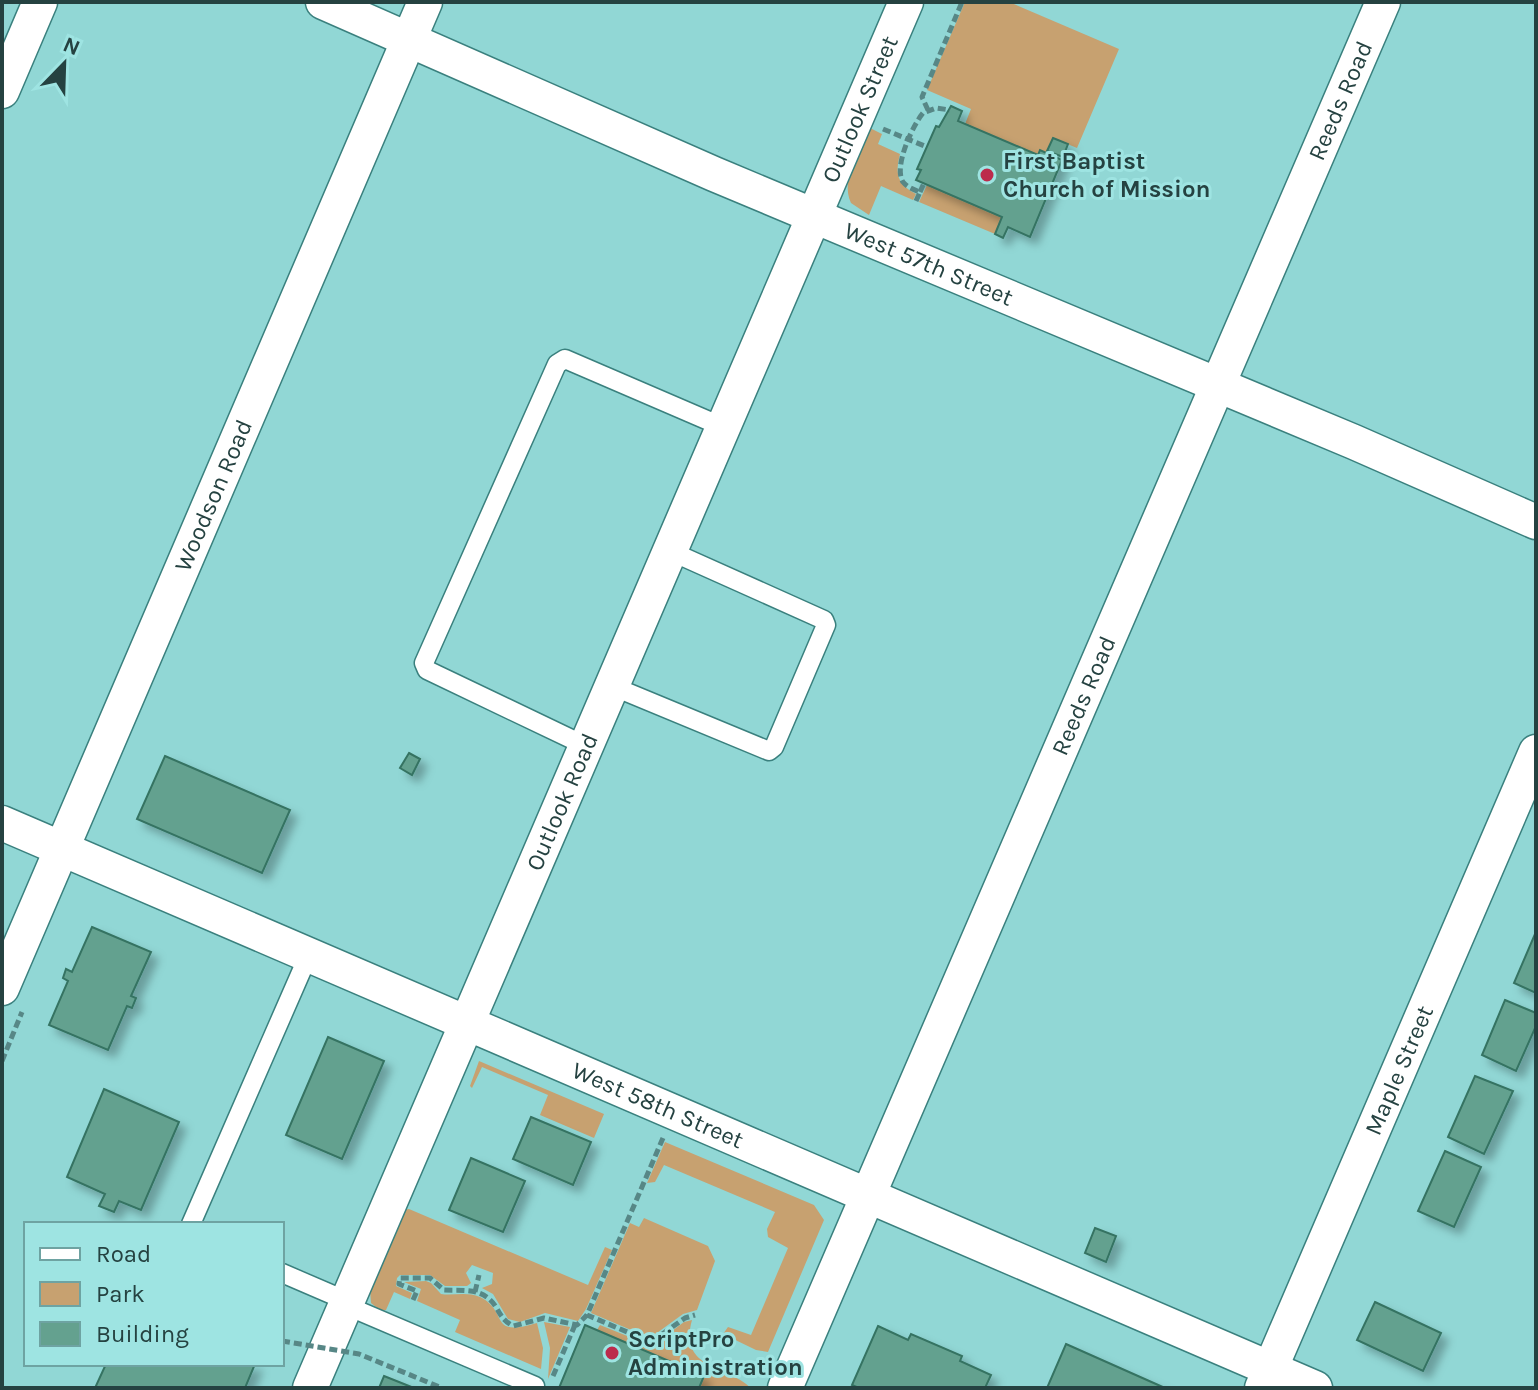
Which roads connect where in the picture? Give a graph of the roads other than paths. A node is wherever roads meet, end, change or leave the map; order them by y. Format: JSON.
{"nodes":[{"id":1,"x":40,"y":2,"type":"edge"},
{"id":2,"x":323,"y":2,"type":"edge"},
{"id":3,"x":425,"y":2,"type":"edge"},
{"id":4,"x":906,"y":2,"type":"edge"},
{"id":5,"x":1383,"y":2,"type":"edge"},
{"id":6,"x":409,"y":39,"type":"junction"},
{"id":7,"x":2,"y":91,"type":"edge"},
{"id":8,"x":814,"y":217,"type":"junction"},
{"id":9,"x":1217,"y":385,"type":"junction"},
{"id":10,"x":723,"y":427,"type":"junction"},
{"id":11,"x":1536,"y":522,"type":"edge"},
{"id":12,"x":670,"y":551,"type":"junction"},
{"id":13,"x":612,"y":686,"type":"junction"},
{"id":14,"x":586,"y":746,"type":"junction"},
{"id":15,"x":1536,"y":752,"type":"edge"},
{"id":16,"x":2,"y":823,"type":"edge"},
{"id":17,"x":62,"y":848,"type":"junction"},
{"id":18,"x":309,"y":954,"type":"junction"},
{"id":19,"x":2,"y":988,"type":"edge"},
{"id":20,"x":467,"y":1023,"type":"junction"},
{"id":21,"x":869,"y":1194,"type":"junction"},
{"id":22,"x":192,"y":1222,"type":"edge"},
{"id":23,"x":284,"y":1274,"type":"edge"},
{"id":24,"x":346,"y":1303,"type":"junction"},
{"id":25,"x":1266,"y":1378,"type":"edge"},
{"id":26,"x":543,"y":1383,"type":"road end"},
{"id":27,"x":310,"y":1388,"type":"edge"},
{"id":28,"x":785,"y":1388,"type":"edge"},
{"id":29,"x":1315,"y":1388,"type":"edge"}],
"edges":[{"from":1,"to":7,"type":"street"},
{"from":2,"to":6,"type":"street","name":"West 57th Street"},
{"from":3,"to":6,"type":"street","name":"Woodson Road"},
{"from":4,"to":8,"type":"street","name":"Outlook Street"},
{"from":5,"to":9,"type":"street","name":"Reeds Road"},
{"from":6,"to":8,"type":"street","name":"West 57th Street"},
{"from":6,"to":17,"type":"street","name":"Woodson Road"},
{"from":8,"to":9,"type":"street","name":"West 57th Street"},
{"from":8,"to":10,"type":"street","name":"Outlook Road"},
{"from":9,"to":11,"type":"street","name":"West 57th Street"},
{"from":9,"to":21,"type":"street","name":"Reeds Road"},
{"from":10,"to":12,"type":"street","name":"Outlook Road"},
{"from":10,"to":14,"type":"lane"},
{"from":12,"to":13,"type":"street","name":"Outlook Road"},
{"from":12,"to":13,"type":"lane"},
{"from":13,"to":14,"type":"street","name":"Outlook Road"},
{"from":14,"to":20,"type":"street","name":"Outlook Road"},
{"from":15,"to":25,"type":"street","name":"Maple Street"},
{"from":16,"to":17,"type":"street","name":"West 58th Street"},
{"from":17,"to":18,"type":"street","name":"West 58th Street"},
{"from":17,"to":19,"type":"street","name":"Woodson Road"},
{"from":18,"to":20,"type":"street","name":"West 58th Street"},
{"from":18,"to":22,"type":"lane"},
{"from":20,"to":21,"type":"street","name":"West 58th Street"},
{"from":20,"to":24,"type":"street","name":"Outlook Road"},
{"from":21,"to":25,"type":"street","name":"West 58th Street"},
{"from":21,"to":28,"type":"street","name":"Reeds Road"},
{"from":23,"to":24,"type":"lane"},
{"from":24,"to":26,"type":"lane"},
{"from":24,"to":27,"type":"street","name":"Outlook Road"},
{"from":25,"to":29,"type":"street","name":"West 58th Street"}]}
